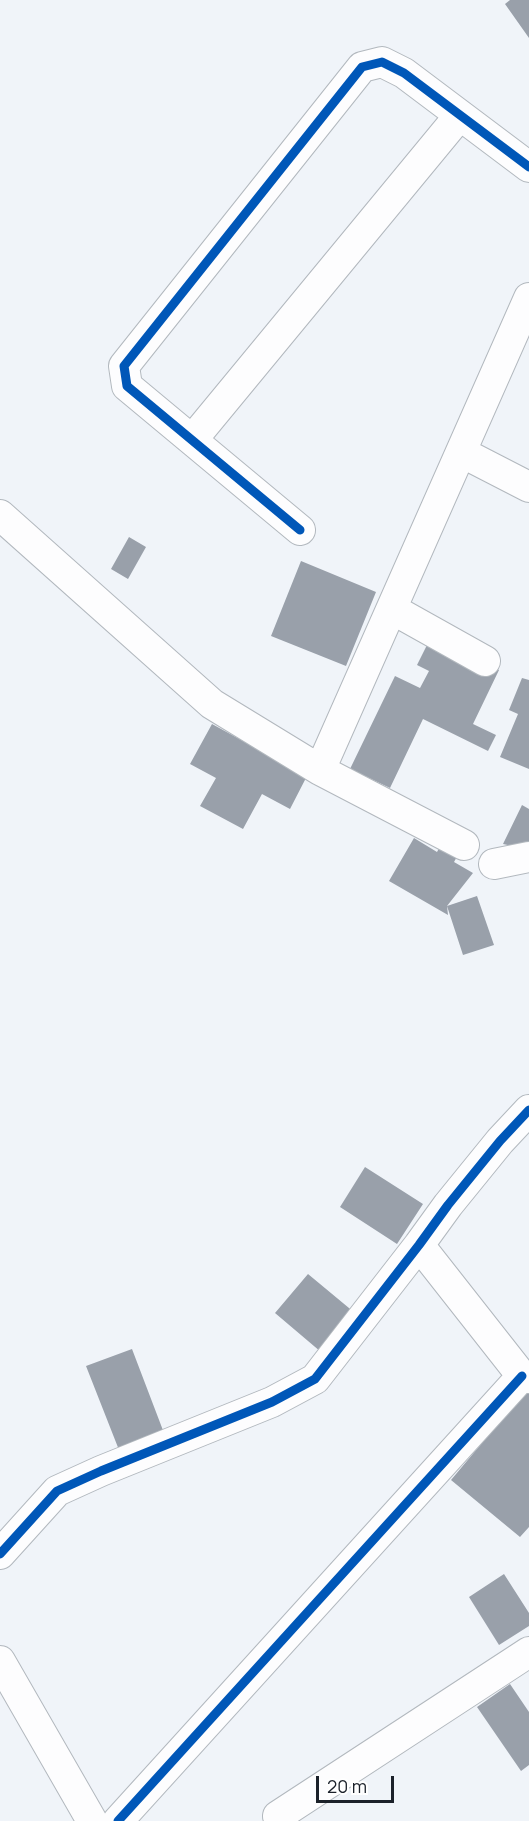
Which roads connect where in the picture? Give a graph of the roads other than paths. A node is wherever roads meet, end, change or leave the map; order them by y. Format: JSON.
{"nodes":[{"id":1,"x":460,"y":115,"type":"junction"},
{"id":2,"x":529,"y":167,"type":"edge"},
{"id":3,"x":529,"y":298,"type":"edge"},
{"id":4,"x":192,"y":440,"type":"junction"},
{"id":5,"x":461,"y":452,"type":"junction"},
{"id":6,"x":529,"y":488,"type":"edge"},
{"id":7,"x":0,"y":515,"type":"edge"},
{"id":8,"x":300,"y":530,"type":"dead end"},
{"id":9,"x":392,"y":609,"type":"junction"},
{"id":10,"x":485,"y":661,"type":"dead end"},
{"id":11,"x":321,"y":770,"type":"junction"},
{"id":12,"x":464,"y":844,"type":"dead end"},
{"id":13,"x":529,"y":857,"type":"edge"},
{"id":14,"x":494,"y":864,"type":"dead end"},
{"id":15,"x":529,"y":1110,"type":"edge"},
{"id":16,"x":419,"y":1245,"type":"junction"},
{"id":17,"x":525,"y":1377,"type":"edge"},
{"id":18,"x":0,"y":1554,"type":"edge"},
{"id":19,"x":529,"y":1652,"type":"edge"},
{"id":20,"x":0,"y":1661,"type":"edge"},
{"id":21,"x":278,"y":1816,"type":"dead end"},
{"id":22,"x":93,"y":1821,"type":"edge"},
{"id":23,"x":118,"y":1821,"type":"edge"}],
"edges":[{"from":1,"to":2,"type":"street"},
{"from":1,"to":4,"type":"street"},
{"from":1,"to":4,"type":"street"},
{"from":3,"to":5,"type":"street"},
{"from":4,"to":8,"type":"street"},
{"from":5,"to":6,"type":"street"},
{"from":5,"to":9,"type":"street"},
{"from":7,"to":11,"type":"street"},
{"from":9,"to":10,"type":"street"},
{"from":9,"to":11,"type":"street"},
{"from":11,"to":12,"type":"street"},
{"from":13,"to":14,"type":"street"},
{"from":15,"to":16,"type":"street"},
{"from":16,"to":17,"type":"street"},
{"from":16,"to":18,"type":"street"},
{"from":17,"to":23,"type":"street"},
{"from":19,"to":21,"type":"street"},
{"from":20,"to":22,"type":"street"}]}
